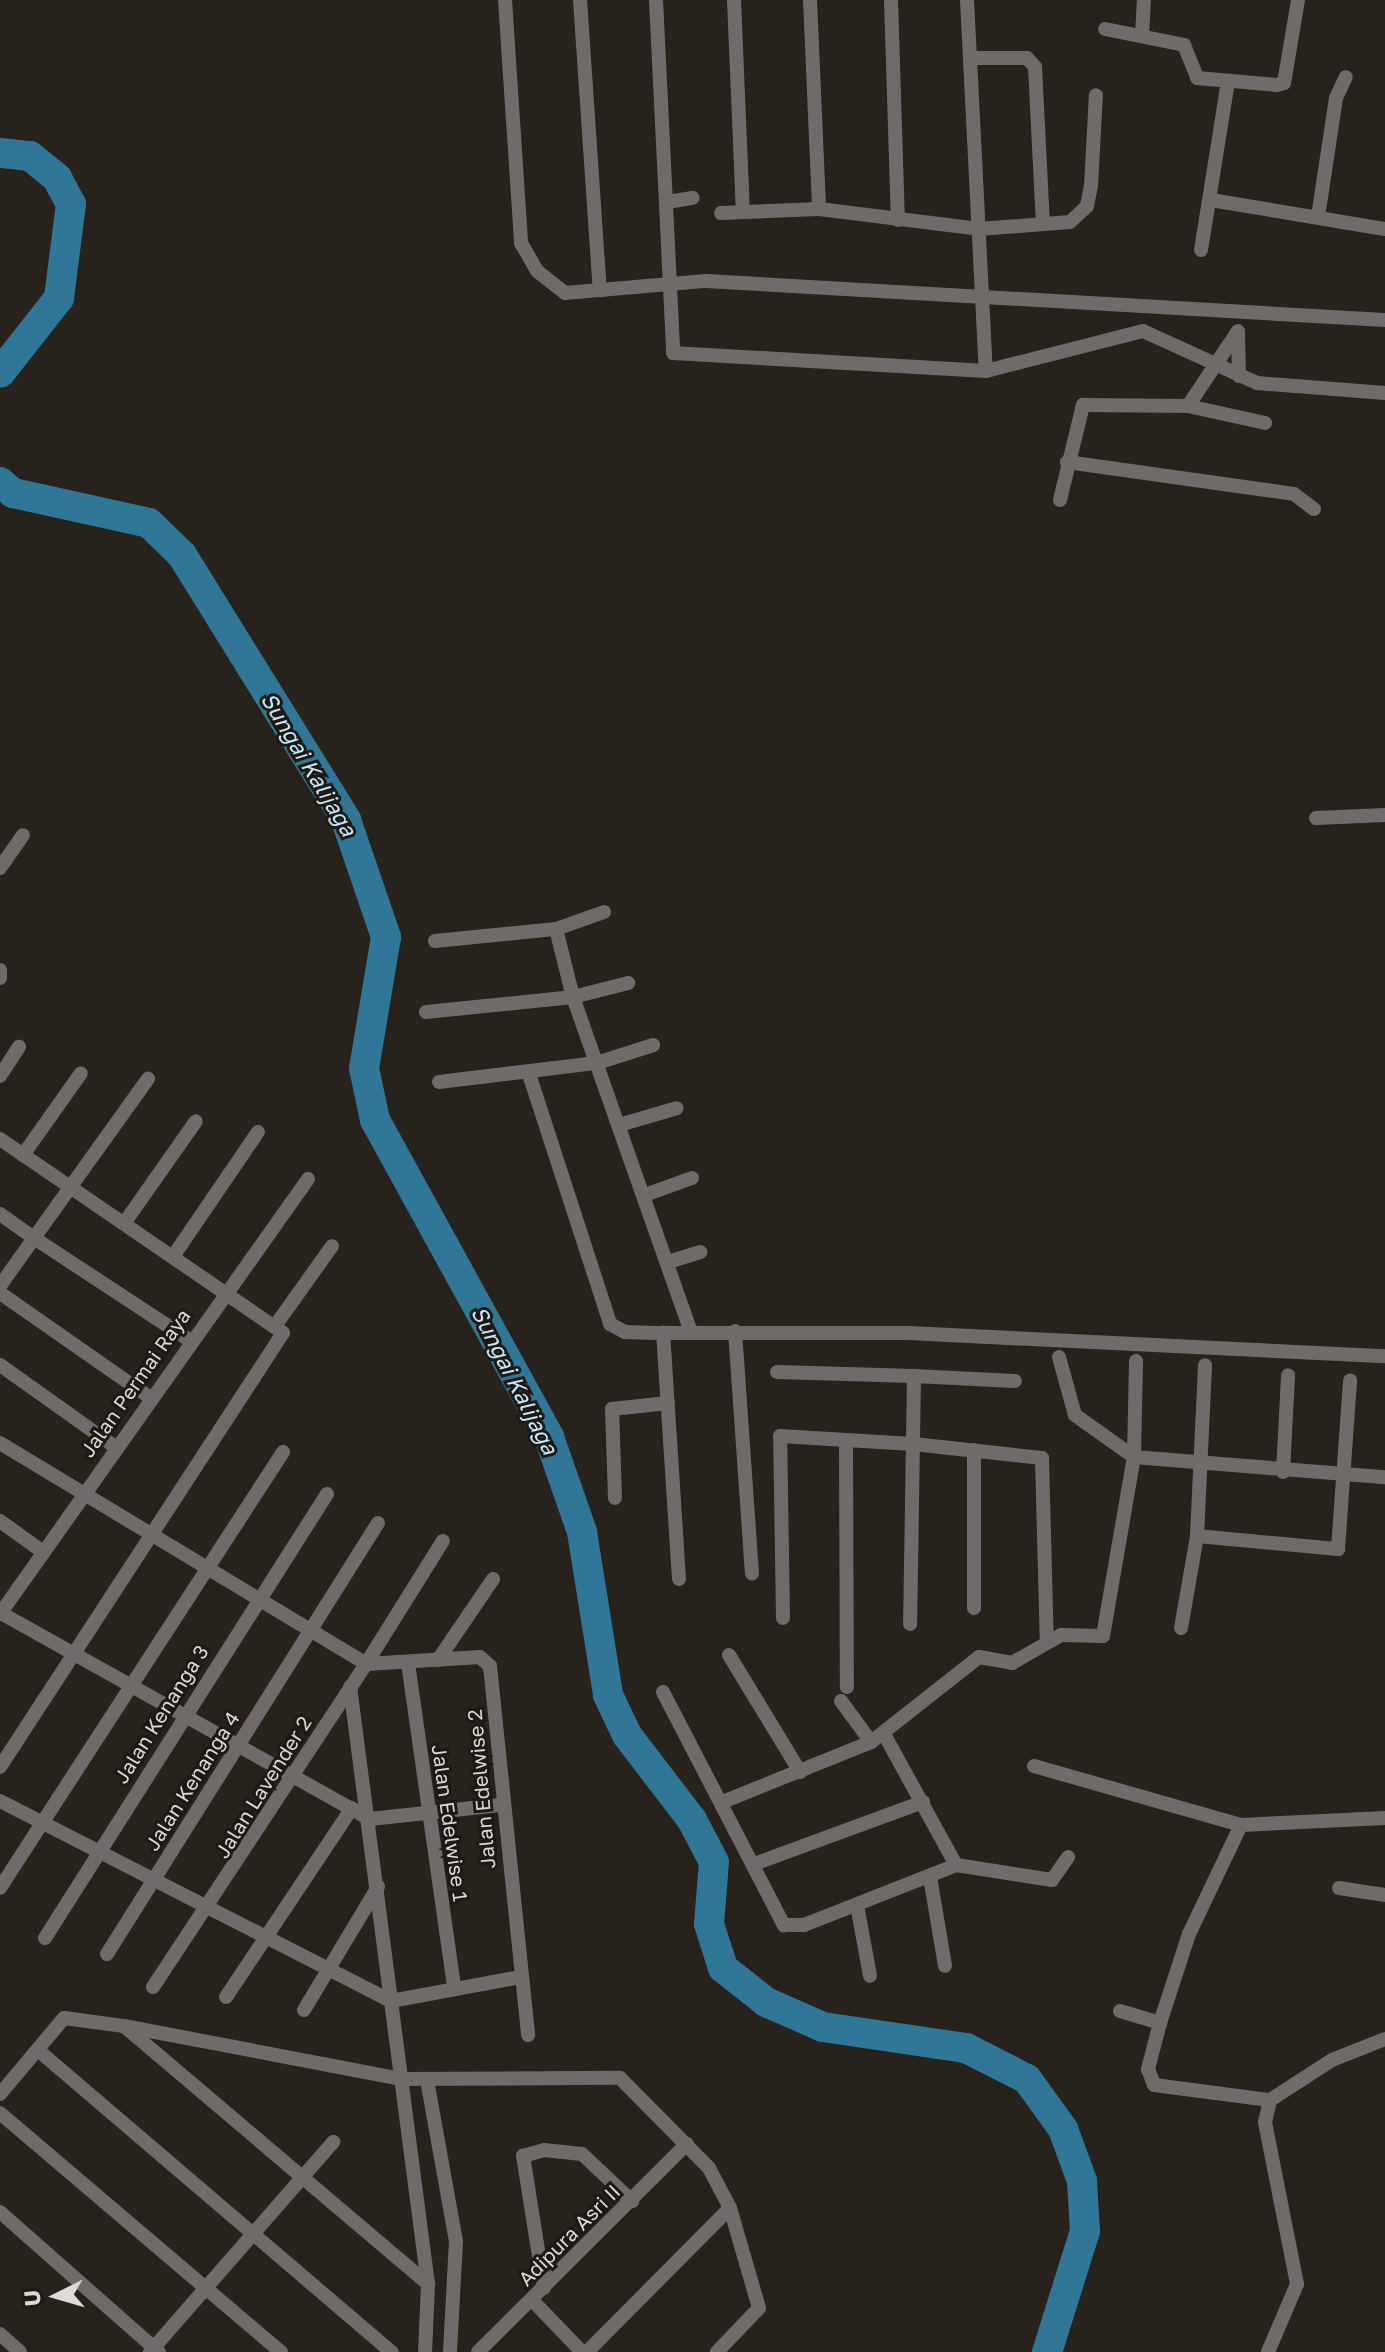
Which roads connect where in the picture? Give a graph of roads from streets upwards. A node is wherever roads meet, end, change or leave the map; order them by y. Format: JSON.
{"nodes":[{"id":1,"x":505,"y":0,"type":"edge"},
{"id":2,"x":580,"y":0,"type":"edge"},
{"id":3,"x":656,"y":0,"type":"edge"},
{"id":4,"x":734,"y":0,"type":"edge"},
{"id":5,"x":810,"y":0,"type":"edge"},
{"id":6,"x":891,"y":0,"type":"edge"},
{"id":7,"x":967,"y":0,"type":"edge"},
{"id":8,"x":1144,"y":0,"type":"edge"},
{"id":9,"x":1298,"y":0,"type":"edge"},
{"id":10,"x":1105,"y":29,"type":"dead end"},
{"id":11,"x":1142,"y":36,"type":"junction"},
{"id":12,"x":972,"y":58,"type":"junction"},
{"id":13,"x":1346,"y":77,"type":"dead end"},
{"id":14,"x":1228,"y":81,"type":"junction"},
{"id":15,"x":1096,"y":95,"type":"dead end"},
{"id":16,"x":693,"y":198,"type":"dead end"},
{"id":17,"x":1211,"y":200,"type":"junction"},
{"id":18,"x":667,"y":202,"type":"junction"},
{"id":19,"x":819,"y":209,"type":"junction"},
{"id":20,"x":743,"y":212,"type":"junction"},
{"id":21,"x":721,"y":213,"type":"dead end"},
{"id":22,"x":1318,"y":217,"type":"junction"},
{"id":23,"x":898,"y":220,"type":"junction"},
{"id":24,"x":1043,"y":224,"type":"junction"},
{"id":25,"x":979,"y":229,"type":"junction"},
{"id":26,"x":1385,"y":229,"type":"edge"},
{"id":27,"x":1201,"y":250,"type":"dead end"},
{"id":28,"x":670,"y":282,"type":"junction"},
{"id":29,"x":600,"y":290,"type":"junction"},
{"id":30,"x":981,"y":299,"type":"junction"},
{"id":31,"x":1141,"y":307,"type":"junction"},
{"id":32,"x":1238,"y":311,"type":"junction"},
{"id":33,"x":1385,"y":320,"type":"edge"},
{"id":34,"x":1143,"y":331,"type":"junction"},
{"id":35,"x":1238,"y":331,"type":"junction"},
{"id":36,"x":1219,"y":366,"type":"junction"},
{"id":37,"x":986,"y":371,"type":"junction"},
{"id":38,"x":1239,"y":376,"type":"junction"},
{"id":39,"x":1385,"y":393,"type":"edge"},
{"id":40,"x":1188,"y":406,"type":"junction"},
{"id":41,"x":1265,"y":423,"type":"dead end"},
{"id":42,"x":1067,"y":462,"type":"junction"},
{"id":43,"x":1060,"y":500,"type":"dead end"},
{"id":44,"x":1314,"y":509,"type":"dead end"},
{"id":45,"x":1385,"y":815,"type":"edge"},
{"id":46,"x":1316,"y":818,"type":"dead end"},
{"id":47,"x":23,"y":835,"type":"dead end"},
{"id":48,"x":0,"y":868,"type":"edge"},
{"id":49,"x":604,"y":912,"type":"dead end"},
{"id":50,"x":556,"y":929,"type":"junction"},
{"id":51,"x":435,"y":941,"type":"dead end"},
{"id":52,"x":0,"y":970,"type":"edge"},
{"id":53,"x":0,"y":978,"type":"edge"},
{"id":54,"x":628,"y":983,"type":"dead end"},
{"id":55,"x":573,"y":997,"type":"junction"},
{"id":56,"x":426,"y":1012,"type":"dead end"},
{"id":57,"x":653,"y":1045,"type":"dead end"},
{"id":58,"x":19,"y":1047,"type":"dead end"},
{"id":59,"x":597,"y":1063,"type":"junction"},
{"id":60,"x":81,"y":1073,"type":"dead end"},
{"id":61,"x":529,"y":1074,"type":"junction"},
{"id":62,"x":0,"y":1076,"type":"edge"},
{"id":63,"x":148,"y":1079,"type":"dead end"},
{"id":64,"x":439,"y":1082,"type":"dead end"},
{"id":65,"x":677,"y":1108,"type":"dead end"},
{"id":66,"x":196,"y":1121,"type":"dead end"},
{"id":67,"x":619,"y":1125,"type":"junction"},
{"id":68,"x":258,"y":1132,"type":"dead end"},
{"id":69,"x":0,"y":1139,"type":"edge"},
{"id":70,"x":23,"y":1155,"type":"junction"},
{"id":71,"x":692,"y":1178,"type":"dead end"},
{"id":72,"x":308,"y":1179,"type":"dead end"},
{"id":73,"x":70,"y":1187,"type":"junction"},
{"id":74,"x":645,"y":1195,"type":"junction"},
{"id":75,"x":0,"y":1214,"type":"edge"},
{"id":76,"x":125,"y":1222,"type":"junction"},
{"id":77,"x":34,"y":1238,"type":"junction"},
{"id":78,"x":332,"y":1246,"type":"dead end"},
{"id":79,"x":701,"y":1252,"type":"dead end"},
{"id":80,"x":174,"y":1255,"type":"junction"},
{"id":81,"x":668,"y":1262,"type":"junction"},
{"id":82,"x":0,"y":1286,"type":"edge"},
{"id":83,"x":0,"y":1293,"type":"edge"},
{"id":84,"x":222,"y":1293,"type":"junction"},
{"id":85,"x":275,"y":1326,"type":"junction"},
{"id":86,"x":735,"y":1331,"type":"junction"},
{"id":87,"x":663,"y":1333,"type":"junction"},
{"id":88,"x":691,"y":1333,"type":"junction"},
{"id":89,"x":189,"y":1340,"type":"junction"},
{"id":90,"x":1385,"y":1356,"type":"edge"},
{"id":91,"x":1059,"y":1357,"type":"dead end"},
{"id":92,"x":1136,"y":1361,"type":"dead end"},
{"id":93,"x":0,"y":1365,"type":"edge"},
{"id":94,"x":1205,"y":1365,"type":"dead end"},
{"id":95,"x":777,"y":1372,"type":"dead end"},
{"id":96,"x":1288,"y":1375,"type":"dead end"},
{"id":97,"x":914,"y":1376,"type":"junction"},
{"id":98,"x":1350,"y":1380,"type":"dead end"},
{"id":99,"x":1015,"y":1381,"type":"dead end"},
{"id":100,"x":149,"y":1397,"type":"junction"},
{"id":101,"x":668,"y":1403,"type":"junction"},
{"id":102,"x":846,"y":1440,"type":"junction"},
{"id":103,"x":0,"y":1443,"type":"edge"},
{"id":104,"x":913,"y":1444,"type":"junction"},
{"id":105,"x":114,"y":1446,"type":"junction"},
{"id":106,"x":974,"y":1450,"type":"junction"},
{"id":107,"x":283,"y":1452,"type":"dead end"},
{"id":108,"x":1134,"y":1457,"type":"junction"},
{"id":109,"x":1202,"y":1466,"type":"junction"},
{"id":110,"x":1283,"y":1472,"type":"junction"},
{"id":111,"x":1385,"y":1477,"type":"edge"},
{"id":112,"x":1347,"y":1478,"type":"junction"},
{"id":113,"x":327,"y":1494,"type":"dead end"},
{"id":114,"x":80,"y":1496,"type":"junction"},
{"id":115,"x":615,"y":1498,"type":"dead end"},
{"id":116,"x":0,"y":1521,"type":"edge"},
{"id":117,"x":378,"y":1523,"type":"dead end"},
{"id":118,"x":145,"y":1535,"type":"junction"},
{"id":119,"x":1197,"y":1536,"type":"junction"},
{"id":120,"x":443,"y":1541,"type":"dead end"},
{"id":121,"x":43,"y":1552,"type":"junction"},
{"id":122,"x":201,"y":1568,"type":"junction"},
{"id":123,"x":752,"y":1573,"type":"dead end"},
{"id":124,"x":493,"y":1579,"type":"dead end"},
{"id":125,"x":679,"y":1579,"type":"dead end"},
{"id":126,"x":256,"y":1599,"type":"junction"},
{"id":127,"x":2,"y":1607,"type":"edge"},
{"id":128,"x":974,"y":1608,"type":"dead end"},
{"id":129,"x":783,"y":1618,"type":"dead end"},
{"id":130,"x":910,"y":1624,"type":"dead end"},
{"id":131,"x":1181,"y":1628,"type":"dead end"},
{"id":132,"x":313,"y":1630,"type":"junction"},
{"id":133,"x":1047,"y":1643,"type":"junction"},
{"id":134,"x":70,"y":1650,"type":"junction"},
{"id":135,"x":729,"y":1655,"type":"dead end"},
{"id":136,"x":438,"y":1660,"type":"junction"},
{"id":137,"x":408,"y":1663,"type":"junction"},
{"id":138,"x":366,"y":1664,"type":"junction"},
{"id":139,"x":128,"y":1681,"type":"junction"},
{"id":140,"x":350,"y":1687,"type":"junction"},
{"id":141,"x":663,"y":1692,"type":"dead end"},
{"id":142,"x":183,"y":1715,"type":"junction"},
{"id":143,"x":877,"y":1738,"type":"junction"},
{"id":144,"x":236,"y":1747,"type":"junction"},
{"id":145,"x":1034,"y":1766,"type":"dead end"},
{"id":146,"x":0,"y":1767,"type":"edge"},
{"id":147,"x":800,"y":1772,"type":"junction"},
{"id":148,"x":293,"y":1777,"type":"junction"},
{"id":149,"x":0,"y":1801,"type":"edge"},
{"id":150,"x":725,"y":1801,"type":"junction"},
{"id":151,"x":923,"y":1802,"type":"junction"},
{"id":152,"x":500,"y":1805,"type":"junction"},
{"id":153,"x":352,"y":1808,"type":"junction"},
{"id":154,"x":428,"y":1814,"type":"junction"},
{"id":155,"x":1385,"y":1818,"type":"edge"},
{"id":156,"x":370,"y":1819,"type":"junction"},
{"id":157,"x":43,"y":1822,"type":"junction"},
{"id":158,"x":1241,"y":1825,"type":"junction"},
{"id":159,"x":99,"y":1850,"type":"junction"},
{"id":160,"x":1068,"y":1857,"type":"dead end"},
{"id":161,"x":757,"y":1863,"type":"junction"},
{"id":162,"x":956,"y":1865,"type":"junction"},
{"id":163,"x":930,"y":1877,"type":"junction"},
{"id":164,"x":154,"y":1880,"type":"junction"},
{"id":165,"x":378,"y":1887,"type":"junction"},
{"id":166,"x":0,"y":1888,"type":"edge"},
{"id":167,"x":1339,"y":1888,"type":"dead end"},
{"id":168,"x":1385,"y":1895,"type":"edge"},
{"id":169,"x":857,"y":1905,"type":"junction"},
{"id":170,"x":209,"y":1908,"type":"junction"},
{"id":171,"x":45,"y":1938,"type":"dead end"},
{"id":172,"x":267,"y":1938,"type":"junction"},
{"id":173,"x":107,"y":1954,"type":"dead end"},
{"id":174,"x":945,"y":1966,"type":"dead end"},
{"id":175,"x":325,"y":1968,"type":"junction"},
{"id":176,"x":870,"y":1976,"type":"dead end"},
{"id":177,"x":521,"y":1977,"type":"junction"},
{"id":178,"x":153,"y":1987,"type":"dead end"},
{"id":179,"x":454,"y":1988,"type":"junction"},
{"id":180,"x":226,"y":1997,"type":"dead end"},
{"id":181,"x":391,"y":2001,"type":"junction"},
{"id":182,"x":304,"y":2010,"type":"dead end"},
{"id":183,"x":1120,"y":2011,"type":"dead end"},
{"id":184,"x":1160,"y":2023,"type":"junction"},
{"id":185,"x":124,"y":2026,"type":"junction"},
{"id":186,"x":528,"y":2035,"type":"dead end"},
{"id":187,"x":1385,"y":2039,"type":"edge"},
{"id":188,"x":39,"y":2051,"type":"junction"},
{"id":189,"x":402,"y":2079,"type":"junction"},
{"id":190,"x":427,"y":2080,"type":"junction"},
{"id":191,"x":0,"y":2094,"type":"edge"},
{"id":192,"x":1270,"y":2100,"type":"junction"},
{"id":193,"x":0,"y":2113,"type":"edge"},
{"id":194,"x":333,"y":2142,"type":"dead end"},
{"id":195,"x":687,"y":2144,"type":"junction"},
{"id":196,"x":305,"y":2179,"type":"junction"},
{"id":197,"x":632,"y":2201,"type":"junction"},
{"id":198,"x":730,"y":2208,"type":"junction"},
{"id":199,"x":0,"y":2212,"type":"edge"},
{"id":200,"x":255,"y":2236,"type":"junction"},
{"id":201,"x":428,"y":2284,"type":"junction"},
{"id":202,"x":208,"y":2286,"type":"junction"},
{"id":203,"x":544,"y":2288,"type":"junction"},
{"id":204,"x":532,"y":2300,"type":"junction"},
{"id":205,"x":0,"y":2334,"type":"edge"},
{"id":206,"x":154,"y":2350,"type":"edge"},
{"id":207,"x":20,"y":2352,"type":"edge"},
{"id":208,"x":281,"y":2352,"type":"edge"},
{"id":209,"x":392,"y":2352,"type":"edge"},
{"id":210,"x":425,"y":2352,"type":"edge"},
{"id":211,"x":450,"y":2352,"type":"edge"},
{"id":212,"x":478,"y":2352,"type":"edge"},
{"id":213,"x":584,"y":2352,"type":"edge"},
{"id":214,"x":717,"y":2352,"type":"edge"},
{"id":215,"x":1268,"y":2352,"type":"edge"}],
"edges":[{"from":1,"to":29,"type":"street"},
{"from":2,"to":29,"type":"street"},
{"from":3,"to":18,"type":"street"},
{"from":4,"to":20,"type":"street"},
{"from":5,"to":19,"type":"street"},
{"from":6,"to":23,"type":"street"},
{"from":7,"to":12,"type":"street"},
{"from":8,"to":11,"type":"street"},
{"from":9,"to":14,"type":"street"},
{"from":10,"to":11,"type":"street"},
{"from":11,"to":14,"type":"street"},
{"from":12,"to":24,"type":"street"},
{"from":12,"to":25,"type":"street"},
{"from":13,"to":22,"type":"street"},
{"from":14,"to":17,"type":"street"},
{"from":15,"to":24,"type":"street"},
{"from":16,"to":18,"type":"street"},
{"from":17,"to":22,"type":"street"},
{"from":17,"to":27,"type":"street"},
{"from":18,"to":28,"type":"street"},
{"from":19,"to":20,"type":"street"},
{"from":19,"to":23,"type":"street"},
{"from":20,"to":21,"type":"street"},
{"from":22,"to":26,"type":"street"},
{"from":23,"to":25,"type":"street"},
{"from":24,"to":25,"type":"street"},
{"from":25,"to":30,"type":"street"},
{"from":28,"to":29,"type":"street"},
{"from":28,"to":30,"type":"street"},
{"from":28,"to":37,"type":"street"},
{"from":30,"to":31,"type":"street"},
{"from":30,"to":37,"type":"street"},
{"from":31,"to":32,"type":"street"},
{"from":31,"to":34,"type":"street"},
{"from":32,"to":33,"type":"street"},
{"from":32,"to":35,"type":"street"},
{"from":34,"to":36,"type":"street"},
{"from":34,"to":37,"type":"street"},
{"from":35,"to":36,"type":"street"},
{"from":35,"to":38,"type":"street"},
{"from":36,"to":38,"type":"street"},
{"from":36,"to":40,"type":"street"},
{"from":38,"to":39,"type":"street"},
{"from":40,"to":41,"type":"street"},
{"from":40,"to":42,"type":"street"},
{"from":42,"to":43,"type":"street"},
{"from":42,"to":44,"type":"street"},
{"from":45,"to":46,"type":"street"},
{"from":47,"to":48,"type":"street"},
{"from":49,"to":50,"type":"street"},
{"from":50,"to":51,"type":"street"},
{"from":50,"to":55,"type":"street"},
{"from":52,"to":53,"type":"street"},
{"from":54,"to":55,"type":"street"},
{"from":55,"to":56,"type":"street"},
{"from":55,"to":59,"type":"street"},
{"from":57,"to":59,"type":"street"},
{"from":58,"to":62,"type":"street"},
{"from":59,"to":61,"type":"street"},
{"from":59,"to":67,"type":"street"},
{"from":60,"to":70,"type":"street"},
{"from":61,"to":64,"type":"street"},
{"from":61,"to":87,"type":"street"},
{"from":63,"to":73,"type":"street"},
{"from":65,"to":67,"type":"street"},
{"from":66,"to":76,"type":"street"},
{"from":67,"to":74,"type":"street"},
{"from":68,"to":80,"type":"street"},
{"from":69,"to":70,"type":"street"},
{"from":70,"to":73,"type":"street"},
{"from":71,"to":74,"type":"street"},
{"from":72,"to":84,"type":"street","name":"Jalan Permai Raya"},
{"from":73,"to":76,"type":"street"},
{"from":73,"to":77,"type":"street"},
{"from":74,"to":81,"type":"street"},
{"from":75,"to":77,"type":"street"},
{"from":76,"to":80,"type":"street"},
{"from":77,"to":82,"type":"street"},
{"from":77,"to":89,"type":"street"},
{"from":78,"to":85,"type":"street"},
{"from":79,"to":81,"type":"street"},
{"from":80,"to":84,"type":"street"},
{"from":81,"to":88,"type":"street"},
{"from":83,"to":100,"type":"street"},
{"from":84,"to":85,"type":"street"},
{"from":84,"to":89,"type":"street","name":"Jalan Permai Raya"},
{"from":85,"to":118,"type":"street"},
{"from":86,"to":88,"type":"street"},
{"from":86,"to":90,"type":"street"},
{"from":86,"to":123,"type":"street"},
{"from":87,"to":88,"type":"street"},
{"from":87,"to":101,"type":"street"},
{"from":89,"to":100,"type":"street","name":"Jalan Permai Raya"},
{"from":91,"to":108,"type":"street"},
{"from":92,"to":108,"type":"street"},
{"from":93,"to":105,"type":"street"},
{"from":94,"to":109,"type":"street"},
{"from":95,"to":97,"type":"street"},
{"from":96,"to":110,"type":"street"},
{"from":97,"to":99,"type":"street"},
{"from":97,"to":104,"type":"street"},
{"from":98,"to":112,"type":"street"},
{"from":100,"to":105,"type":"street","name":"Jalan Permai Raya"},
{"from":101,"to":115,"type":"street"},
{"from":101,"to":125,"type":"street"},
{"from":102,"to":104,"type":"street"},
{"from":102,"to":129,"type":"street"},
{"from":102,"to":143,"type":"street"},
{"from":103,"to":114,"type":"street"},
{"from":104,"to":106,"type":"street"},
{"from":104,"to":130,"type":"street"},
{"from":105,"to":114,"type":"street","name":"Jalan Permai Raya"},
{"from":106,"to":128,"type":"street"},
{"from":106,"to":133,"type":"street"},
{"from":107,"to":122,"type":"street"},
{"from":108,"to":109,"type":"street"},
{"from":108,"to":133,"type":"street"},
{"from":109,"to":110,"type":"street"},
{"from":109,"to":119,"type":"street"},
{"from":110,"to":112,"type":"street"},
{"from":111,"to":112,"type":"street"},
{"from":112,"to":119,"type":"street"},
{"from":113,"to":126,"type":"street","name":"Jalan Kenanga 3"},
{"from":114,"to":118,"type":"street"},
{"from":114,"to":121,"type":"street","name":"Jalan Permai Raya"},
{"from":116,"to":121,"type":"street"},
{"from":117,"to":132,"type":"street","name":"Jalan Kenanga 4"},
{"from":118,"to":122,"type":"street"},
{"from":118,"to":134,"type":"street"},
{"from":119,"to":131,"type":"street"},
{"from":120,"to":138,"type":"street","name":"Jalan Lavender 2"},
{"from":121,"to":127,"type":"street","name":"Jalan Permai Raya"},
{"from":122,"to":126,"type":"street"},
{"from":122,"to":139,"type":"street"},
{"from":124,"to":136,"type":"street"},
{"from":126,"to":132,"type":"street"},
{"from":126,"to":142,"type":"street","name":"Jalan Kenanga 3"},
{"from":127,"to":134,"type":"street"},
{"from":132,"to":138,"type":"street"},
{"from":132,"to":144,"type":"street","name":"Jalan Kenanga 4"},
{"from":133,"to":143,"type":"street"},
{"from":134,"to":139,"type":"street"},
{"from":134,"to":146,"type":"street"},
{"from":135,"to":147,"type":"street"},
{"from":136,"to":137,"type":"street","name":"Jalan Edelwise 2"},
{"from":136,"to":152,"type":"street","name":"Jalan Edelwise 2"},
{"from":137,"to":138,"type":"street","name":"Jalan Edelwise 2"},
{"from":137,"to":154,"type":"street","name":"Jalan Edelwise 1"},
{"from":138,"to":140,"type":"street","name":"Jalan Lavender 2"},
{"from":139,"to":142,"type":"street"},
{"from":139,"to":157,"type":"street"},
{"from":140,"to":148,"type":"street","name":"Jalan Lavender 2"},
{"from":140,"to":156,"type":"street"},
{"from":141,"to":150,"type":"street"},
{"from":142,"to":144,"type":"street"},
{"from":142,"to":159,"type":"street","name":"Jalan Kenanga 3"},
{"from":143,"to":147,"type":"street"},
{"from":143,"to":151,"type":"street"},
{"from":144,"to":148,"type":"street"},
{"from":144,"to":164,"type":"street","name":"Jalan Kenanga 4"},
{"from":145,"to":158,"type":"street"},
{"from":147,"to":150,"type":"street"},
{"from":148,"to":153,"type":"street"},
{"from":148,"to":170,"type":"street","name":"Jalan Lavender 2"},
{"from":149,"to":157,"type":"street"},
{"from":150,"to":161,"type":"street"},
{"from":151,"to":161,"type":"street"},
{"from":151,"to":162,"type":"street"},
{"from":152,"to":154,"type":"street"},
{"from":152,"to":177,"type":"street","name":"Jalan Edelwise 2"},
{"from":153,"to":156,"type":"street"},
{"from":153,"to":172,"type":"street"},
{"from":154,"to":156,"type":"street"},
{"from":154,"to":179,"type":"street","name":"Jalan Edelwise 1"},
{"from":155,"to":158,"type":"street"},
{"from":156,"to":165,"type":"street"},
{"from":157,"to":159,"type":"street"},
{"from":157,"to":166,"type":"street"},
{"from":158,"to":184,"type":"street"},
{"from":159,"to":164,"type":"street"},
{"from":159,"to":171,"type":"street","name":"Jalan Kenanga 3"},
{"from":160,"to":162,"type":"street"},
{"from":161,"to":169,"type":"street"},
{"from":162,"to":163,"type":"street"},
{"from":163,"to":169,"type":"street"},
{"from":163,"to":174,"type":"street"},
{"from":164,"to":170,"type":"street"},
{"from":164,"to":173,"type":"street","name":"Jalan Kenanga 4"},
{"from":165,"to":175,"type":"street"},
{"from":165,"to":181,"type":"street"},
{"from":167,"to":168,"type":"street"},
{"from":169,"to":176,"type":"street"},
{"from":170,"to":172,"type":"street"},
{"from":170,"to":178,"type":"street","name":"Jalan Lavender 2"},
{"from":172,"to":175,"type":"street"},
{"from":172,"to":180,"type":"street"},
{"from":175,"to":181,"type":"street"},
{"from":175,"to":182,"type":"street"},
{"from":177,"to":179,"type":"street"},
{"from":177,"to":186,"type":"street","name":"Jalan Edelwise 2"},
{"from":179,"to":181,"type":"street"},
{"from":181,"to":189,"type":"street"},
{"from":183,"to":184,"type":"street"},
{"from":184,"to":192,"type":"street"},
{"from":185,"to":188,"type":"street"},
{"from":185,"to":189,"type":"street"},
{"from":185,"to":196,"type":"street"},
{"from":187,"to":192,"type":"street"},
{"from":188,"to":191,"type":"street"},
{"from":188,"to":200,"type":"street"},
{"from":189,"to":190,"type":"street"},
{"from":189,"to":201,"type":"street"},
{"from":190,"to":195,"type":"street"},
{"from":190,"to":211,"type":"street"},
{"from":192,"to":215,"type":"street"},
{"from":193,"to":202,"type":"street"},
{"from":194,"to":196,"type":"street"},
{"from":195,"to":197,"type":"street","name":"Adipura Asri II"},
{"from":195,"to":198,"type":"street"},
{"from":196,"to":200,"type":"street"},
{"from":196,"to":201,"type":"street"},
{"from":197,"to":203,"type":"street","name":"Adipura Asri II"},
{"from":197,"to":203,"type":"street"},
{"from":198,"to":213,"type":"street"},
{"from":198,"to":214,"type":"street"},
{"from":199,"to":206,"type":"street"},
{"from":200,"to":202,"type":"street"},
{"from":200,"to":209,"type":"street"},
{"from":201,"to":210,"type":"street"},
{"from":202,"to":206,"type":"street"},
{"from":202,"to":208,"type":"street"},
{"from":203,"to":204,"type":"street","name":"Adipura Asri II"},
{"from":204,"to":212,"type":"street","name":"Adipura Asri II"},
{"from":204,"to":213,"type":"street"},
{"from":205,"to":207,"type":"street"}]}
